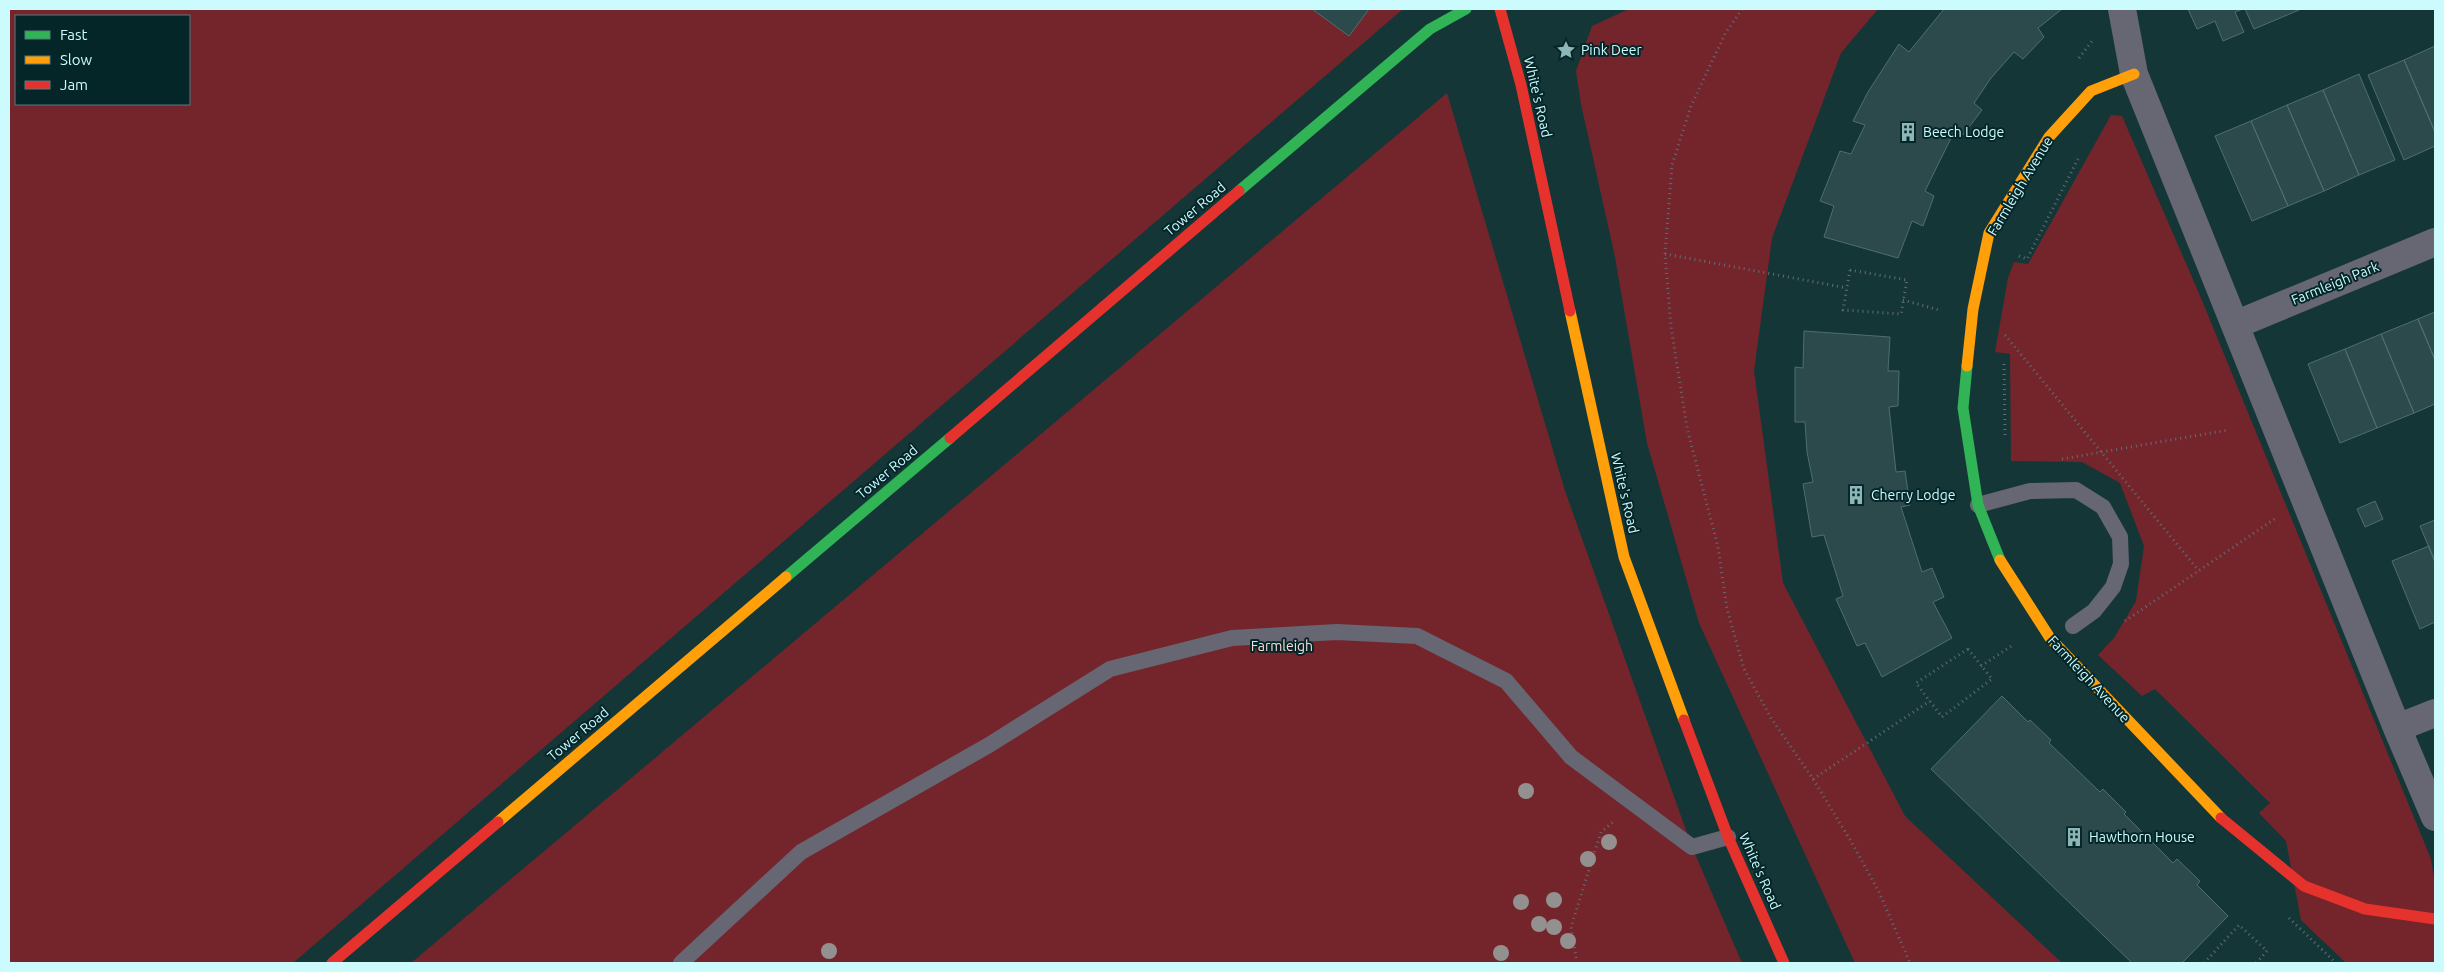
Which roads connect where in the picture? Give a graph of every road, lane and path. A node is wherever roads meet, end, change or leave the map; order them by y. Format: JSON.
{"nodes":[{"id":1,"x":1466,"y":9,"type":"edge"},
{"id":2,"x":1500,"y":9,"type":"edge"},
{"id":3,"x":1742,"y":9,"type":"edge"},
{"id":4,"x":2122,"y":9,"type":"edge"},
{"id":5,"x":2134,"y":74,"type":"junction"},
{"id":6,"x":2081,"y":155,"type":"dead end"},
{"id":7,"x":2435,"y":242,"type":"edge"},
{"id":8,"x":2011,"y":253,"type":"dead end"},
{"id":9,"x":1665,"y":254,"type":"junction"},
{"id":10,"x":1847,"y":288,"type":"junction"},
{"id":11,"x":1903,"y":300,"type":"junction"},
{"id":12,"x":1973,"y":309,"type":"junction"},
{"id":13,"x":2235,"y":325,"type":"junction"},
{"id":14,"x":2004,"y":356,"type":"dead end"},
{"id":15,"x":2228,"y":430,"type":"dead end"},
{"id":16,"x":2004,"y":441,"type":"dead end"},
{"id":17,"x":2102,"y":452,"type":"junction"},
{"id":18,"x":2053,"y":461,"type":"dead end"},
{"id":19,"x":2304,"y":496,"type":"junction"},
{"id":20,"x":1978,"y":505,"type":"junction"},
{"id":21,"x":2199,"y":571,"type":"junction"},
{"id":22,"x":2119,"y":625,"type":"dead end"},
{"id":23,"x":2073,"y":626,"type":"dead end"},
{"id":24,"x":2016,"y":643,"type":"dead end"},
{"id":25,"x":1981,"y":666,"type":"junction"},
{"id":26,"x":1930,"y":701,"type":"junction"},
{"id":27,"x":2435,"y":713,"type":"edge"},
{"id":28,"x":2397,"y":728,"type":"junction"},
{"id":29,"x":1813,"y":778,"type":"junction"},
{"id":30,"x":1634,"y":804,"type":"junction"},
{"id":31,"x":2435,"y":817,"type":"edge"},
{"id":32,"x":1728,"y":836,"type":"junction"},
{"id":33,"x":2435,"y":919,"type":"edge"},
{"id":34,"x":332,"y":963,"type":"edge"},
{"id":35,"x":682,"y":963,"type":"edge"},
{"id":36,"x":1577,"y":963,"type":"edge"},
{"id":37,"x":1784,"y":963,"type":"edge"},
{"id":38,"x":1910,"y":963,"type":"edge"},
{"id":39,"x":2204,"y":963,"type":"edge"},
{"id":40,"x":2256,"y":963,"type":"edge"}],
"edges":[{"from":1,"to":34,"type":"street","name":"Tower Road"},
{"from":2,"to":32,"type":"street","name":"White's Road"},
{"from":3,"to":9,"type":"path"},
{"from":4,"to":5,"type":"street"},
{"from":5,"to":12,"type":"street","name":"Farmleigh Avenue"},
{"from":5,"to":13,"type":"street"},
{"from":6,"to":8,"type":"path"},
{"from":7,"to":13,"type":"street","name":"Farmleigh Park"},
{"from":9,"to":10,"type":"path"},
{"from":9,"to":29,"type":"path"},
{"from":10,"to":11,"type":"path"},
{"from":10,"to":11,"type":"path"},
{"from":11,"to":12,"type":"path"},
{"from":12,"to":17,"type":"path"},
{"from":12,"to":20,"type":"street","name":"Farmleigh Avenue"},
{"from":13,"to":19,"type":"street"},
{"from":14,"to":16,"type":"path"},
{"from":15,"to":17,"type":"path"},
{"from":17,"to":18,"type":"path"},
{"from":17,"to":21,"type":"path"},
{"from":19,"to":21,"type":"path"},
{"from":19,"to":28,"type":"street"},
{"from":20,"to":23,"type":"lane"},
{"from":20,"to":33,"type":"street","name":"Farmleigh Avenue"},
{"from":21,"to":22,"type":"path"},
{"from":24,"to":25,"type":"path"},
{"from":25,"to":26,"type":"path"},
{"from":25,"to":26,"type":"path"},
{"from":26,"to":29,"type":"path"},
{"from":27,"to":28,"type":"street"},
{"from":28,"to":31,"type":"street"},
{"from":29,"to":38,"type":"path"},
{"from":30,"to":32,"type":"lane"},
{"from":30,"to":35,"type":"lane"},
{"from":30,"to":36,"type":"path"},
{"from":32,"to":37,"type":"street","name":"White's Road"},
{"from":39,"to":40,"type":"path"}]}
